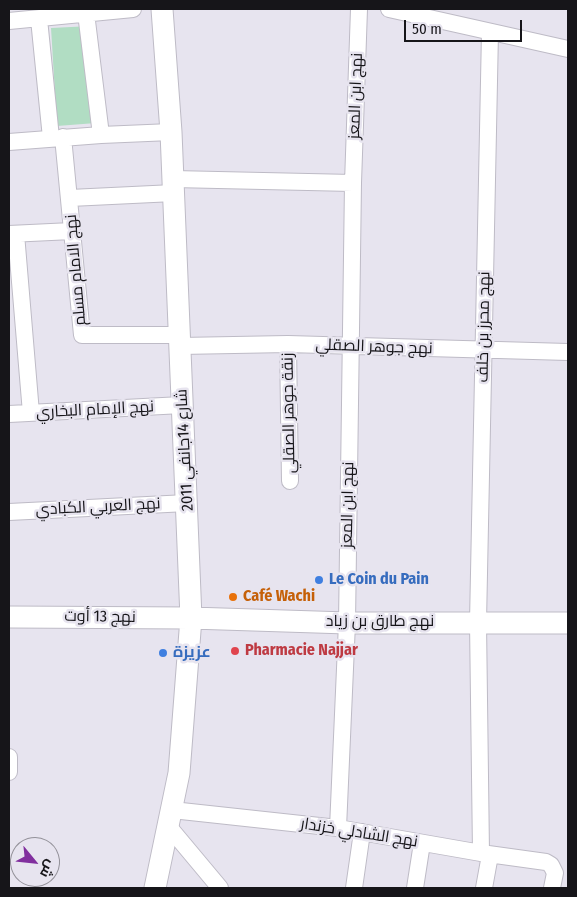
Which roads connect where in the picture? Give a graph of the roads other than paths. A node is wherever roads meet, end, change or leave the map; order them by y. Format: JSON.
{"nodes":[{"id":1,"x":133,"y":9,"type":"edge"},
{"id":2,"x":162,"y":9,"type":"edge"},
{"id":3,"x":359,"y":9,"type":"edge"},
{"id":4,"x":389,"y":9,"type":"edge"},
{"id":5,"x":86,"y":13,"type":"junction"},
{"id":6,"x":39,"y":19,"type":"junction"},
{"id":7,"x":9,"y":21,"type":"edge"},
{"id":8,"x":490,"y":32,"type":"junction"},
{"id":9,"x":568,"y":49,"type":"edge"},
{"id":10,"x":171,"y":132,"type":"junction"},
{"id":11,"x":101,"y":135,"type":"junction"},
{"id":12,"x":57,"y":138,"type":"junction"},
{"id":13,"x":9,"y":142,"type":"edge"},
{"id":14,"x":353,"y":183,"type":"junction"},
{"id":15,"x":173,"y":186,"type":"junction"},
{"id":16,"x":70,"y":198,"type":"junction"},
{"id":17,"x":72,"y":231,"type":"junction"},
{"id":18,"x":13,"y":234,"type":"edge"},
{"id":19,"x":180,"y":341,"type":"junction"},
{"id":20,"x":288,"y":344,"type":"junction"},
{"id":21,"x":350,"y":346,"type":"junction"},
{"id":22,"x":484,"y":349,"type":"junction"},
{"id":23,"x":568,"y":352,"type":"edge"},
{"id":24,"x":182,"y":405,"type":"junction"},
{"id":25,"x":31,"y":413,"type":"junction"},
{"id":26,"x":9,"y":414,"type":"edge"},
{"id":27,"x":290,"y":481,"type":"dead end"},
{"id":28,"x":187,"y":502,"type":"junction"},
{"id":29,"x":9,"y":512,"type":"edge"},
{"id":30,"x":9,"y":617,"type":"edge"},
{"id":31,"x":191,"y":618,"type":"junction"},
{"id":32,"x":478,"y":622,"type":"junction"},
{"id":33,"x":347,"y":623,"type":"junction"},
{"id":34,"x":568,"y":623,"type":"edge"},
{"id":35,"x":9,"y":757,"type":"edge"},
{"id":36,"x":9,"y":772,"type":"edge"},
{"id":37,"x":170,"y":818,"type":"junction"},
{"id":38,"x":338,"y":828,"type":"junction"},
{"id":39,"x":362,"y":832,"type":"junction"},
{"id":40,"x":422,"y":842,"type":"junction"},
{"id":41,"x":485,"y":854,"type":"junction"},
{"id":42,"x":155,"y":888,"type":"edge"},
{"id":43,"x":220,"y":888,"type":"edge"},
{"id":44,"x":354,"y":888,"type":"edge"},
{"id":45,"x":416,"y":888,"type":"edge"},
{"id":46,"x":484,"y":888,"type":"edge"},
{"id":47,"x":552,"y":888,"type":"edge"}],
"edges":[{"from":1,"to":5,"type":"street"},
{"from":2,"to":10,"type":"street","name":"شارع 14جانفي 2011"},
{"from":3,"to":14,"type":"street","name":"نهج ابن المعز"},
{"from":4,"to":8,"type":"street"},
{"from":5,"to":6,"type":"street"},
{"from":5,"to":11,"type":"street"},
{"from":6,"to":7,"type":"street"},
{"from":6,"to":12,"type":"street","name":"نهج الامام مسلم"},
{"from":8,"to":9,"type":"street"},
{"from":8,"to":22,"type":"street","name":"نهج محرز بن خلف"},
{"from":10,"to":11,"type":"street"},
{"from":10,"to":15,"type":"street","name":"شارع 14جانفي 2011"},
{"from":11,"to":12,"type":"street"},
{"from":12,"to":13,"type":"street"},
{"from":12,"to":16,"type":"street","name":"نهج الامام مسلم"},
{"from":14,"to":15,"type":"street"},
{"from":14,"to":21,"type":"street","name":"نهج ابن المعز"},
{"from":15,"to":16,"type":"street"},
{"from":15,"to":19,"type":"street","name":"شارع 14جانفي 2011"},
{"from":16,"to":17,"type":"street","name":"نهج الامام مسلم"},
{"from":17,"to":18,"type":"street"},
{"from":17,"to":19,"type":"street","name":"نهج الامام مسلم"},
{"from":18,"to":25,"type":"street"},
{"from":19,"to":20,"type":"street","name":"نهج جوهر الصقلي"},
{"from":19,"to":24,"type":"street","name":"شارع 14جانفي 2011"},
{"from":20,"to":21,"type":"street","name":"نهج جوهر الصقلي"},
{"from":20,"to":27,"type":"street","name":"زنقة جوهر الصقلي"},
{"from":21,"to":22,"type":"street","name":"نهج جوهر الصقلي"},
{"from":21,"to":33,"type":"street","name":"نهج ابن المعز"},
{"from":22,"to":23,"type":"street","name":"نهج جوهر الصقلي"},
{"from":22,"to":32,"type":"street","name":"نهج محرز بن خلف"},
{"from":24,"to":25,"type":"street","name":"نهج الإمام البخاري"},
{"from":24,"to":28,"type":"street","name":"شارع 14جانفي 2011"},
{"from":25,"to":26,"type":"street","name":"نهج الإمام البخاري"},
{"from":28,"to":29,"type":"street","name":"نهج العربي الكبادي"},
{"from":28,"to":31,"type":"street","name":"شارع 14جانفي 2011"},
{"from":30,"to":31,"type":"street","name":"نهج 13 أوت"},
{"from":31,"to":33,"type":"street","name":"نهج طارق بن زياد"},
{"from":31,"to":37,"type":"street","name":"شارع 14جانفي 2011"},
{"from":32,"to":33,"type":"street","name":"نهج طارق بن زياد"},
{"from":32,"to":34,"type":"street","name":"نهج طارق بن زياد"},
{"from":32,"to":41,"type":"street","name":"نهج محرز بن خلف"},
{"from":33,"to":38,"type":"street","name":"نهج ابن المعز"},
{"from":35,"to":36,"type":"street"},
{"from":37,"to":38,"type":"street","name":"نهج الشادلي خزندار"},
{"from":37,"to":42,"type":"street","name":"شارع 14جانفي 2011"},
{"from":37,"to":43,"type":"street"},
{"from":38,"to":39,"type":"street","name":"نهج الشادلي خزندار"},
{"from":39,"to":40,"type":"street","name":"نهج الشادلي خزندار"},
{"from":39,"to":44,"type":"street"},
{"from":40,"to":41,"type":"street","name":"نهج الشادلي خزندار"},
{"from":40,"to":45,"type":"street"},
{"from":41,"to":46,"type":"street","name":"نهج محرز بن خلف"},
{"from":41,"to":47,"type":"street","name":"نهج الشادلي خزندار"}]}
